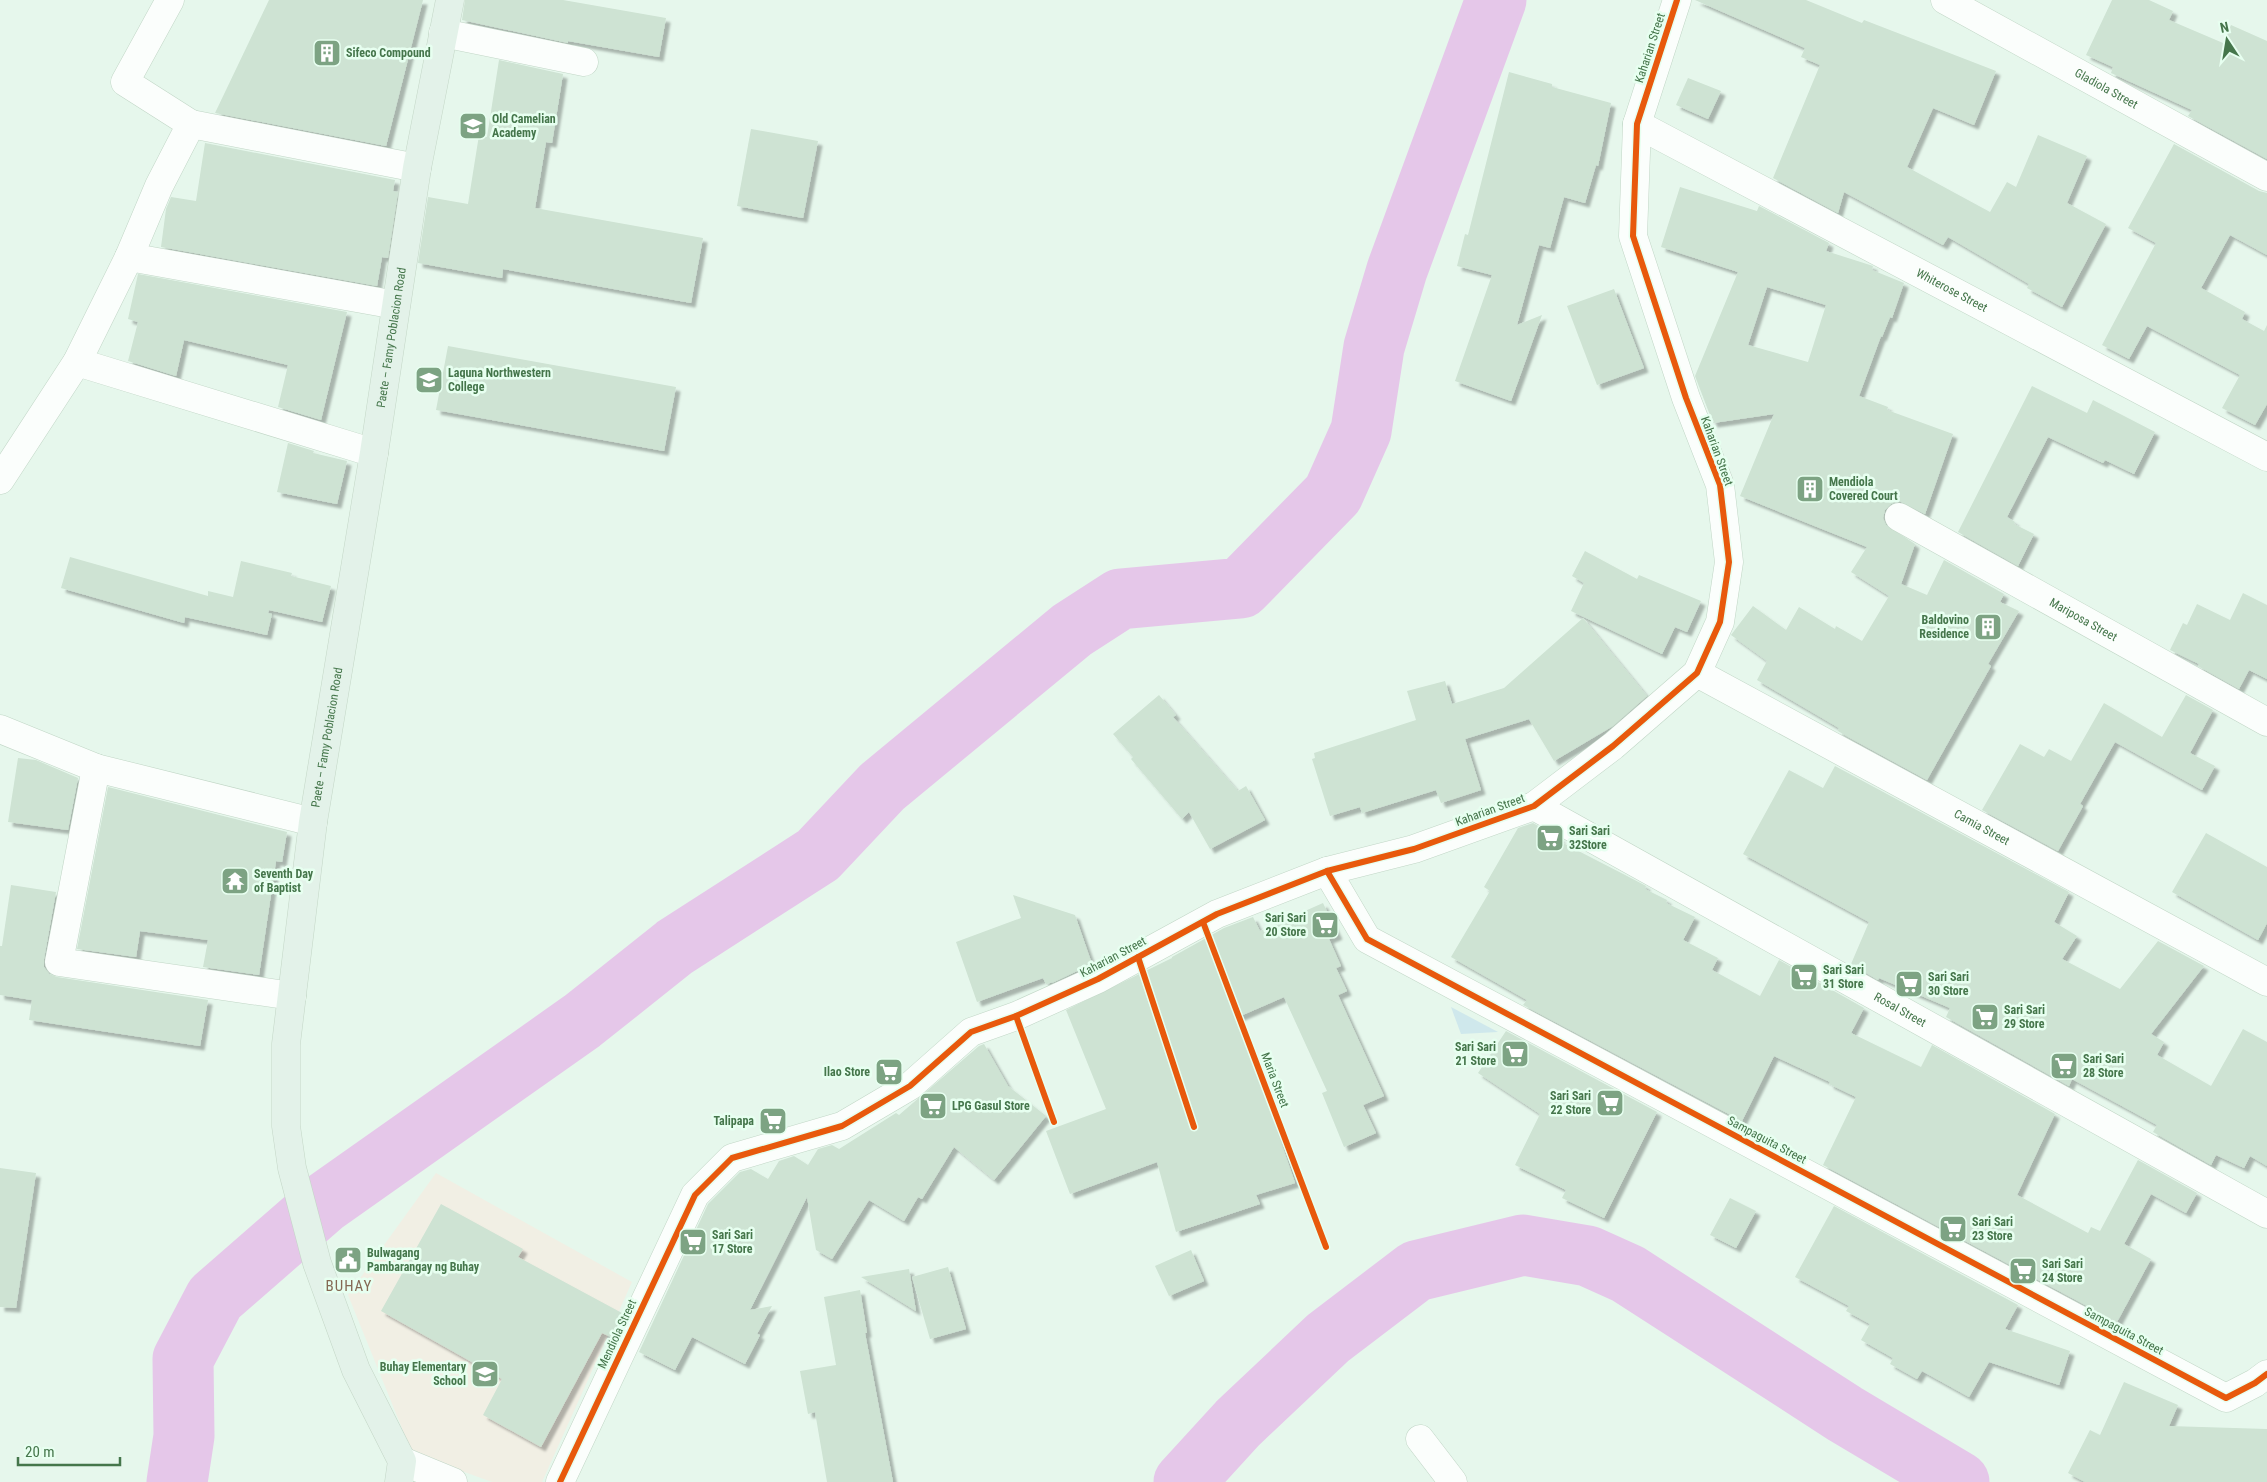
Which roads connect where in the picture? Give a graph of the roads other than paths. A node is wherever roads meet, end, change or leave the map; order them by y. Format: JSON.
{"nodes":[{"id":1,"x":170,"y":0,"type":"edge"},
{"id":2,"x":450,"y":0,"type":"edge"},
{"id":3,"x":1677,"y":0,"type":"edge"},
{"id":4,"x":1945,"y":0,"type":"edge"},
{"id":5,"x":443,"y":33,"type":"junction"},
{"id":6,"x":584,"y":62,"type":"dead end"},
{"id":7,"x":191,"y":124,"type":"junction"},
{"id":8,"x":1637,"y":124,"type":"junction"},
{"id":9,"x":417,"y":168,"type":"junction"},
{"id":10,"x":2267,"y":177,"type":"edge"},
{"id":11,"x":129,"y":257,"type":"junction"},
{"id":12,"x":396,"y":305,"type":"junction"},
{"id":13,"x":77,"y":362,"type":"junction"},
{"id":14,"x":374,"y":453,"type":"junction"},
{"id":15,"x":2267,"y":457,"type":"edge"},
{"id":16,"x":0,"y":480,"type":"edge"},
{"id":17,"x":1899,"y":517,"type":"dead end"},
{"id":18,"x":1697,"y":673,"type":"junction"},
{"id":19,"x":2267,"y":722,"type":"edge"},
{"id":20,"x":0,"y":729,"type":"edge"},
{"id":21,"x":96,"y":768,"type":"junction"},
{"id":22,"x":1534,"y":806,"type":"junction"},
{"id":23,"x":313,"y":822,"type":"junction"},
{"id":24,"x":1327,"y":871,"type":"junction"},
{"id":25,"x":2267,"y":982,"type":"edge"},
{"id":26,"x":292,"y":996,"type":"junction"},
{"id":27,"x":695,"y":1195,"type":"joint"},
{"id":28,"x":2267,"y":1214,"type":"edge"},
{"id":29,"x":2267,"y":1374,"type":"edge"},
{"id":30,"x":1420,"y":1439,"type":"dead end"},
{"id":31,"x":401,"y":1471,"type":"edge"},
{"id":32,"x":453,"y":1482,"type":"edge"},
{"id":33,"x":560,"y":1482,"type":"edge"},
{"id":34,"x":1452,"y":1482,"type":"edge"}],
"edges":[{"from":1,"to":7,"type":"street"},
{"from":2,"to":5,"type":"main road","name":"Paete – Famy Poblacion Road"},
{"from":3,"to":8,"type":"street","name":"Kaharian Street"},
{"from":4,"to":10,"type":"street","name":"Gladiola Street"},
{"from":5,"to":6,"type":"street"},
{"from":5,"to":9,"type":"main road","name":"Paete – Famy Poblacion Road"},
{"from":7,"to":9,"type":"street"},
{"from":7,"to":11,"type":"street"},
{"from":8,"to":15,"type":"street","name":"Whiterose Street"},
{"from":8,"to":18,"type":"street","name":"Kaharian Street"},
{"from":9,"to":12,"type":"main road","name":"Paete – Famy Poblacion Road"},
{"from":11,"to":12,"type":"street"},
{"from":11,"to":13,"type":"street"},
{"from":12,"to":14,"type":"main road","name":"Paete – Famy Poblacion Road"},
{"from":13,"to":14,"type":"street"},
{"from":13,"to":16,"type":"street"},
{"from":14,"to":23,"type":"main road","name":"Paete – Famy Poblacion Road"},
{"from":17,"to":19,"type":"street","name":"Mariposa Street"},
{"from":18,"to":22,"type":"street","name":"Kaharian Street"},
{"from":18,"to":25,"type":"street","name":"Camia Street"},
{"from":20,"to":21,"type":"street"},
{"from":21,"to":23,"type":"street"},
{"from":21,"to":26,"type":"street"},
{"from":22,"to":24,"type":"street","name":"Kaharian Street"},
{"from":22,"to":28,"type":"street","name":"Rosal Street"},
{"from":23,"to":26,"type":"main road","name":"Paete – Famy Poblacion Road"},
{"from":24,"to":27,"type":"street","name":"Kaharian Street"},
{"from":24,"to":29,"type":"street","name":"Sampaguita Street"},
{"from":26,"to":31,"type":"main road","name":"Paete – Famy Poblacion Road"},
{"from":27,"to":33,"type":"street","name":"Mendiola Street"},
{"from":30,"to":34,"type":"street"},
{"from":31,"to":32,"type":"street"}]}
